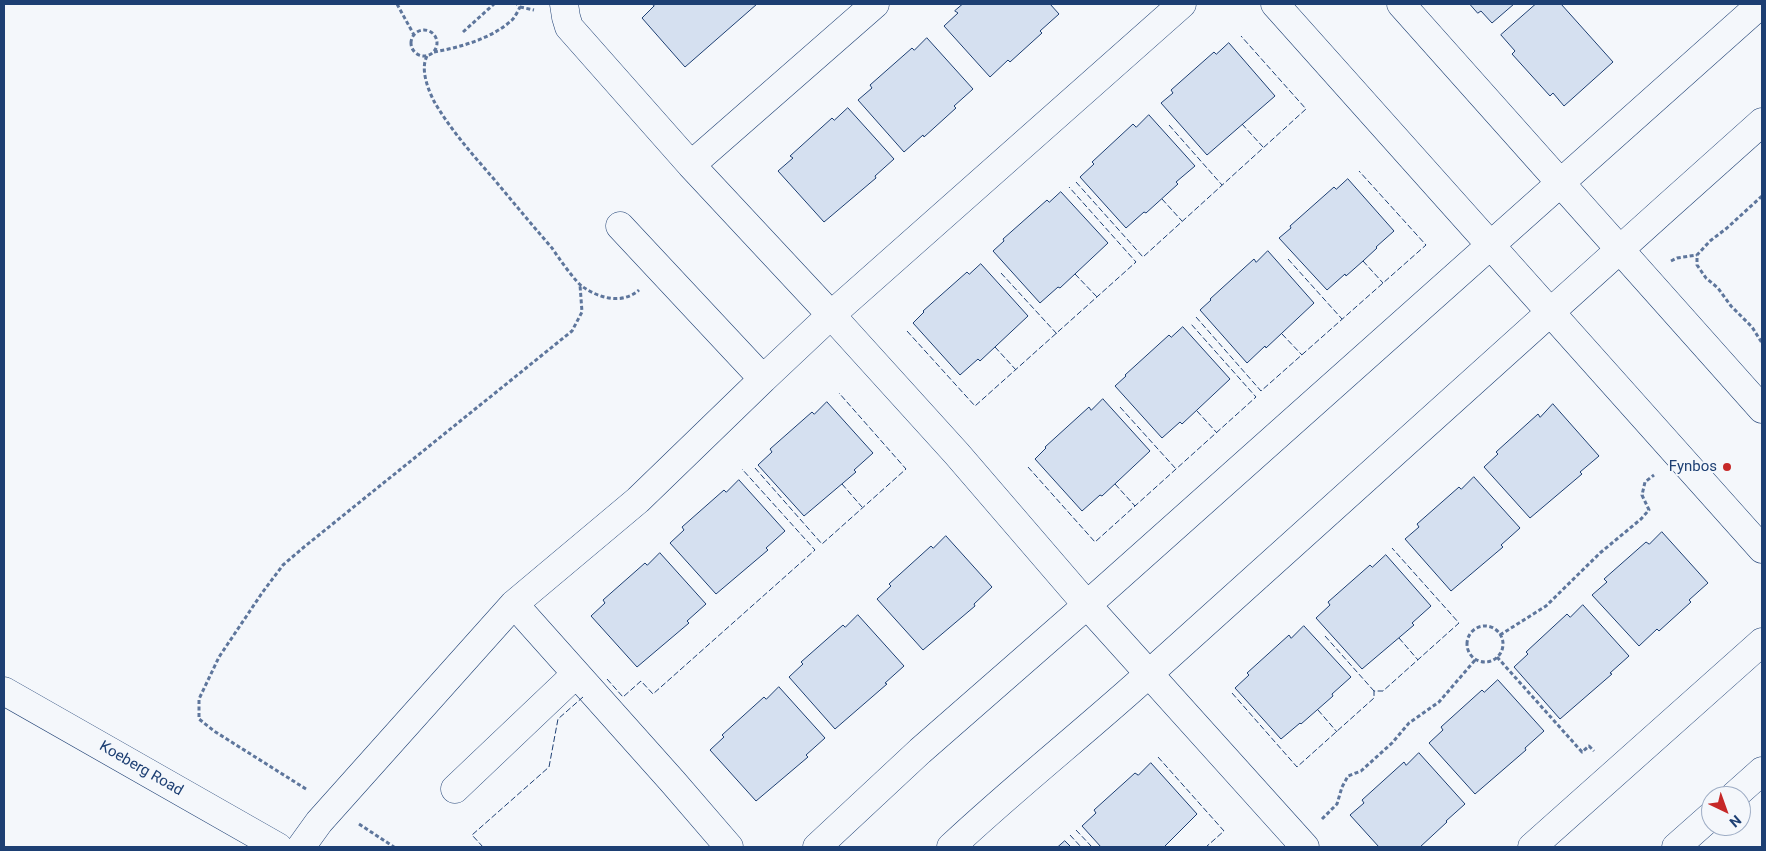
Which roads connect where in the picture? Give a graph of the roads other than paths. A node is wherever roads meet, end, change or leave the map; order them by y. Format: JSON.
{"nodes":[{"id":1,"x":564,"y":4,"type":"edge"},
{"id":2,"x":875,"y":4,"type":"edge"},
{"id":3,"x":1182,"y":4,"type":"edge"},
{"id":4,"x":1275,"y":4,"type":"edge"},
{"id":5,"x":1401,"y":4,"type":"edge"},
{"id":6,"x":1761,"y":4,"type":"edge"},
{"id":7,"x":1762,"y":122,"type":"edge"},
{"id":8,"x":691,"y":165,"type":"junction"},
{"id":9,"x":1560,"y":183,"type":"junction"},
{"id":10,"x":620,"y":226,"type":"dead end"},
{"id":11,"x":1490,"y":245,"type":"junction"},
{"id":12,"x":1620,"y":250,"type":"junction"},
{"id":13,"x":1550,"y":312,"type":"junction"},
{"id":14,"x":830,"y":315,"type":"junction"},
{"id":15,"x":763,"y":379,"type":"junction"},
{"id":16,"x":1762,"y":409,"type":"edge"},
{"id":17,"x":1762,"y":549,"type":"edge"},
{"id":18,"x":514,"y":604,"type":"junction"},
{"id":19,"x":1087,"y":605,"type":"junction"},
{"id":20,"x":1762,"y":642,"type":"edge"},
{"id":21,"x":576,"y":674,"type":"junction"},
{"id":22,"x":1149,"y":674,"type":"junction"},
{"id":23,"x":4,"y":691,"type":"edge"},
{"id":24,"x":1762,"y":770,"type":"edge"},
{"id":25,"x":1745,"y":786,"type":"edge"},
{"id":26,"x":455,"y":789,"type":"dead end"},
{"id":27,"x":1701,"y":825,"type":"edge"},
{"id":28,"x":1302,"y":844,"type":"edge"},
{"id":29,"x":278,"y":847,"type":"edge"},
{"id":30,"x":300,"y":847,"type":"edge"},
{"id":31,"x":729,"y":847,"type":"edge"},
{"id":32,"x":817,"y":847,"type":"edge"},
{"id":33,"x":951,"y":847,"type":"edge"},
{"id":34,"x":1532,"y":847,"type":"edge"},
{"id":35,"x":1676,"y":847,"type":"edge"}],
"edges":[{"from":1,"to":8,"type":"street"},
{"from":2,"to":8,"type":"street"},
{"from":3,"to":14,"type":"street"},
{"from":4,"to":11,"type":"street"},
{"from":5,"to":9,"type":"street"},
{"from":6,"to":9,"type":"street"},
{"from":7,"to":12,"type":"street"},
{"from":8,"to":14,"type":"street"},
{"from":9,"to":11,"type":"street"},
{"from":9,"to":12,"type":"street"},
{"from":10,"to":15,"type":"street"},
{"from":11,"to":13,"type":"street"},
{"from":11,"to":19,"type":"street"},
{"from":12,"to":13,"type":"street"},
{"from":12,"to":16,"type":"street"},
{"from":13,"to":17,"type":"street"},
{"from":13,"to":22,"type":"street"},
{"from":14,"to":15,"type":"street"},
{"from":14,"to":19,"type":"street"},
{"from":15,"to":18,"type":"street"},
{"from":18,"to":21,"type":"street"},
{"from":18,"to":30,"type":"street"},
{"from":19,"to":22,"type":"street"},
{"from":19,"to":32,"type":"street"},
{"from":20,"to":34,"type":"street"},
{"from":21,"to":26,"type":"street"},
{"from":21,"to":31,"type":"street"},
{"from":22,"to":28,"type":"street"},
{"from":22,"to":33,"type":"street"},
{"from":23,"to":29,"type":"street","name":"Koeberg Road"},
{"from":24,"to":25,"type":"street"},
{"from":27,"to":35,"type":"street"}]}
